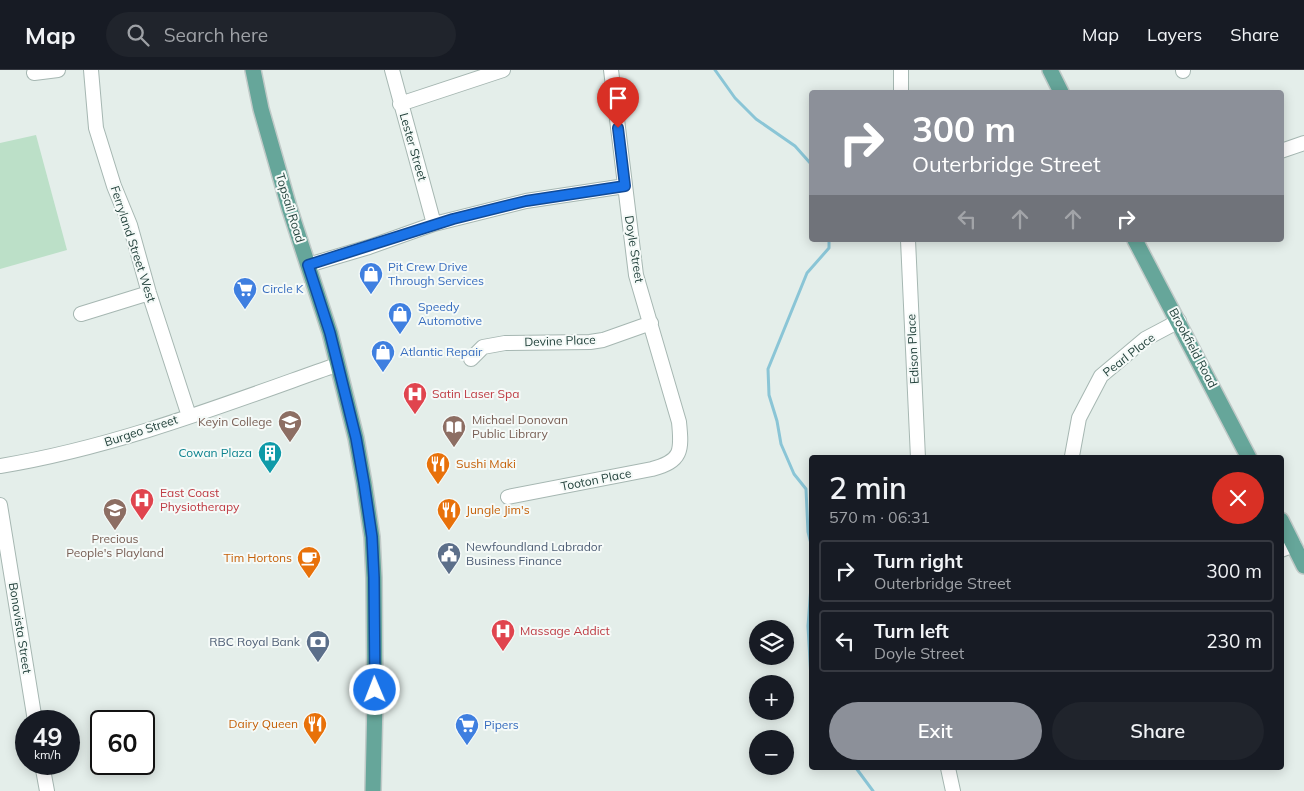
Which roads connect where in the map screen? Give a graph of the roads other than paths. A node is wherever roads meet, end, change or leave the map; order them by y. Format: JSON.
{"nodes":[{"id":1,"x":58,"y":70,"type":"edge"},
{"id":2,"x":91,"y":70,"type":"edge"},
{"id":3,"x":253,"y":70,"type":"edge"},
{"id":4,"x":392,"y":70,"type":"edge"},
{"id":5,"x":503,"y":70,"type":"edge"},
{"id":6,"x":611,"y":70,"type":"edge"},
{"id":7,"x":900,"y":70,"type":"edge"},
{"id":8,"x":1050,"y":70,"type":"edge"},
{"id":9,"x":34,"y":73,"type":"dead end"},
{"id":10,"x":901,"y":90,"type":"edge"},
{"id":11,"x":1060,"y":90,"type":"edge"},
{"id":12,"x":400,"y":104,"type":"junction"},
{"id":13,"x":1304,"y":143,"type":"edge"},
{"id":14,"x":1284,"y":150,"type":"edge"},
{"id":15,"x":625,"y":186,"type":"junction"},
{"id":16,"x":434,"y":224,"type":"junction"},
{"id":17,"x":908,"y":242,"type":"edge"},
{"id":18,"x":1136,"y":242,"type":"edge"},
{"id":19,"x":308,"y":265,"type":"junction"},
{"id":20,"x":150,"y":293,"type":"junction"},
{"id":21,"x":81,"y":314,"type":"dead end"},
{"id":22,"x":1179,"y":321,"type":"junction"},
{"id":23,"x":651,"y":323,"type":"junction"},
{"id":24,"x":471,"y":359,"type":"dead end"},
{"id":25,"x":336,"y":365,"type":"junction"},
{"id":26,"x":189,"y":416,"type":"junction"},
{"id":27,"x":679,"y":454,"type":"joint"},
{"id":28,"x":918,"y":455,"type":"edge"},
{"id":29,"x":1072,"y":455,"type":"edge"},
{"id":30,"x":1247,"y":455,"type":"edge"},
{"id":31,"x":0,"y":466,"type":"edge"},
{"id":32,"x":508,"y":497,"type":"dead end"},
{"id":33,"x":0,"y":505,"type":"edge"},
{"id":34,"x":1284,"y":532,"type":"edge"},
{"id":35,"x":1288,"y":547,"type":"edge"},
{"id":36,"x":1304,"y":566,"type":"edge"},
{"id":37,"x":33,"y":710,"type":"edge"},
{"id":38,"x":948,"y":770,"type":"edge"},
{"id":39,"x":44,"y":775,"type":"edge"},
{"id":40,"x":47,"y":791,"type":"edge"},
{"id":41,"x":373,"y":791,"type":"edge"},
{"id":42,"x":953,"y":791,"type":"edge"}],
"edges":[{"from":1,"to":9,"type":"street"},
{"from":2,"to":20,"type":"street","name":"Ferryland Street West"},
{"from":3,"to":19,"type":"main road","name":"Topsail Road"},
{"from":4,"to":12,"type":"street","name":"Lester Street"},
{"from":5,"to":12,"type":"street"},
{"from":6,"to":15,"type":"street","name":"Doyle Street"},
{"from":7,"to":10,"type":"street"},
{"from":8,"to":11,"type":"main road"},
{"from":12,"to":16,"type":"street","name":"Lester Street"},
{"from":13,"to":14,"type":"street"},
{"from":15,"to":16,"type":"street"},
{"from":15,"to":23,"type":"street","name":"Doyle Street"},
{"from":16,"to":19,"type":"street"},
{"from":17,"to":28,"type":"street","name":"Edison Place"},
{"from":18,"to":22,"type":"main road","name":"Brookfield Road"},
{"from":19,"to":25,"type":"main road","name":"Topsail Road"},
{"from":20,"to":21,"type":"street"},
{"from":20,"to":26,"type":"street","name":"Ferryland Street West"},
{"from":22,"to":29,"type":"street","name":"Pearl Place"},
{"from":22,"to":30,"type":"main road","name":"Brookfield Road"},
{"from":23,"to":24,"type":"street","name":"Devine Place"},
{"from":23,"to":27,"type":"street","name":"Doyle Street"},
{"from":25,"to":26,"type":"street","name":"Burgeo Street"},
{"from":25,"to":41,"type":"main road","name":"Topsail Road"},
{"from":26,"to":31,"type":"street","name":"Burgeo Street"},
{"from":27,"to":32,"type":"street","name":"Tooton Place"},
{"from":33,"to":37,"type":"street","name":"Bonavista Street"},
{"from":34,"to":35,"type":"main road"},
{"from":35,"to":36,"type":"main road"},
{"from":38,"to":42,"type":"street"},
{"from":39,"to":40,"type":"street"}]}
